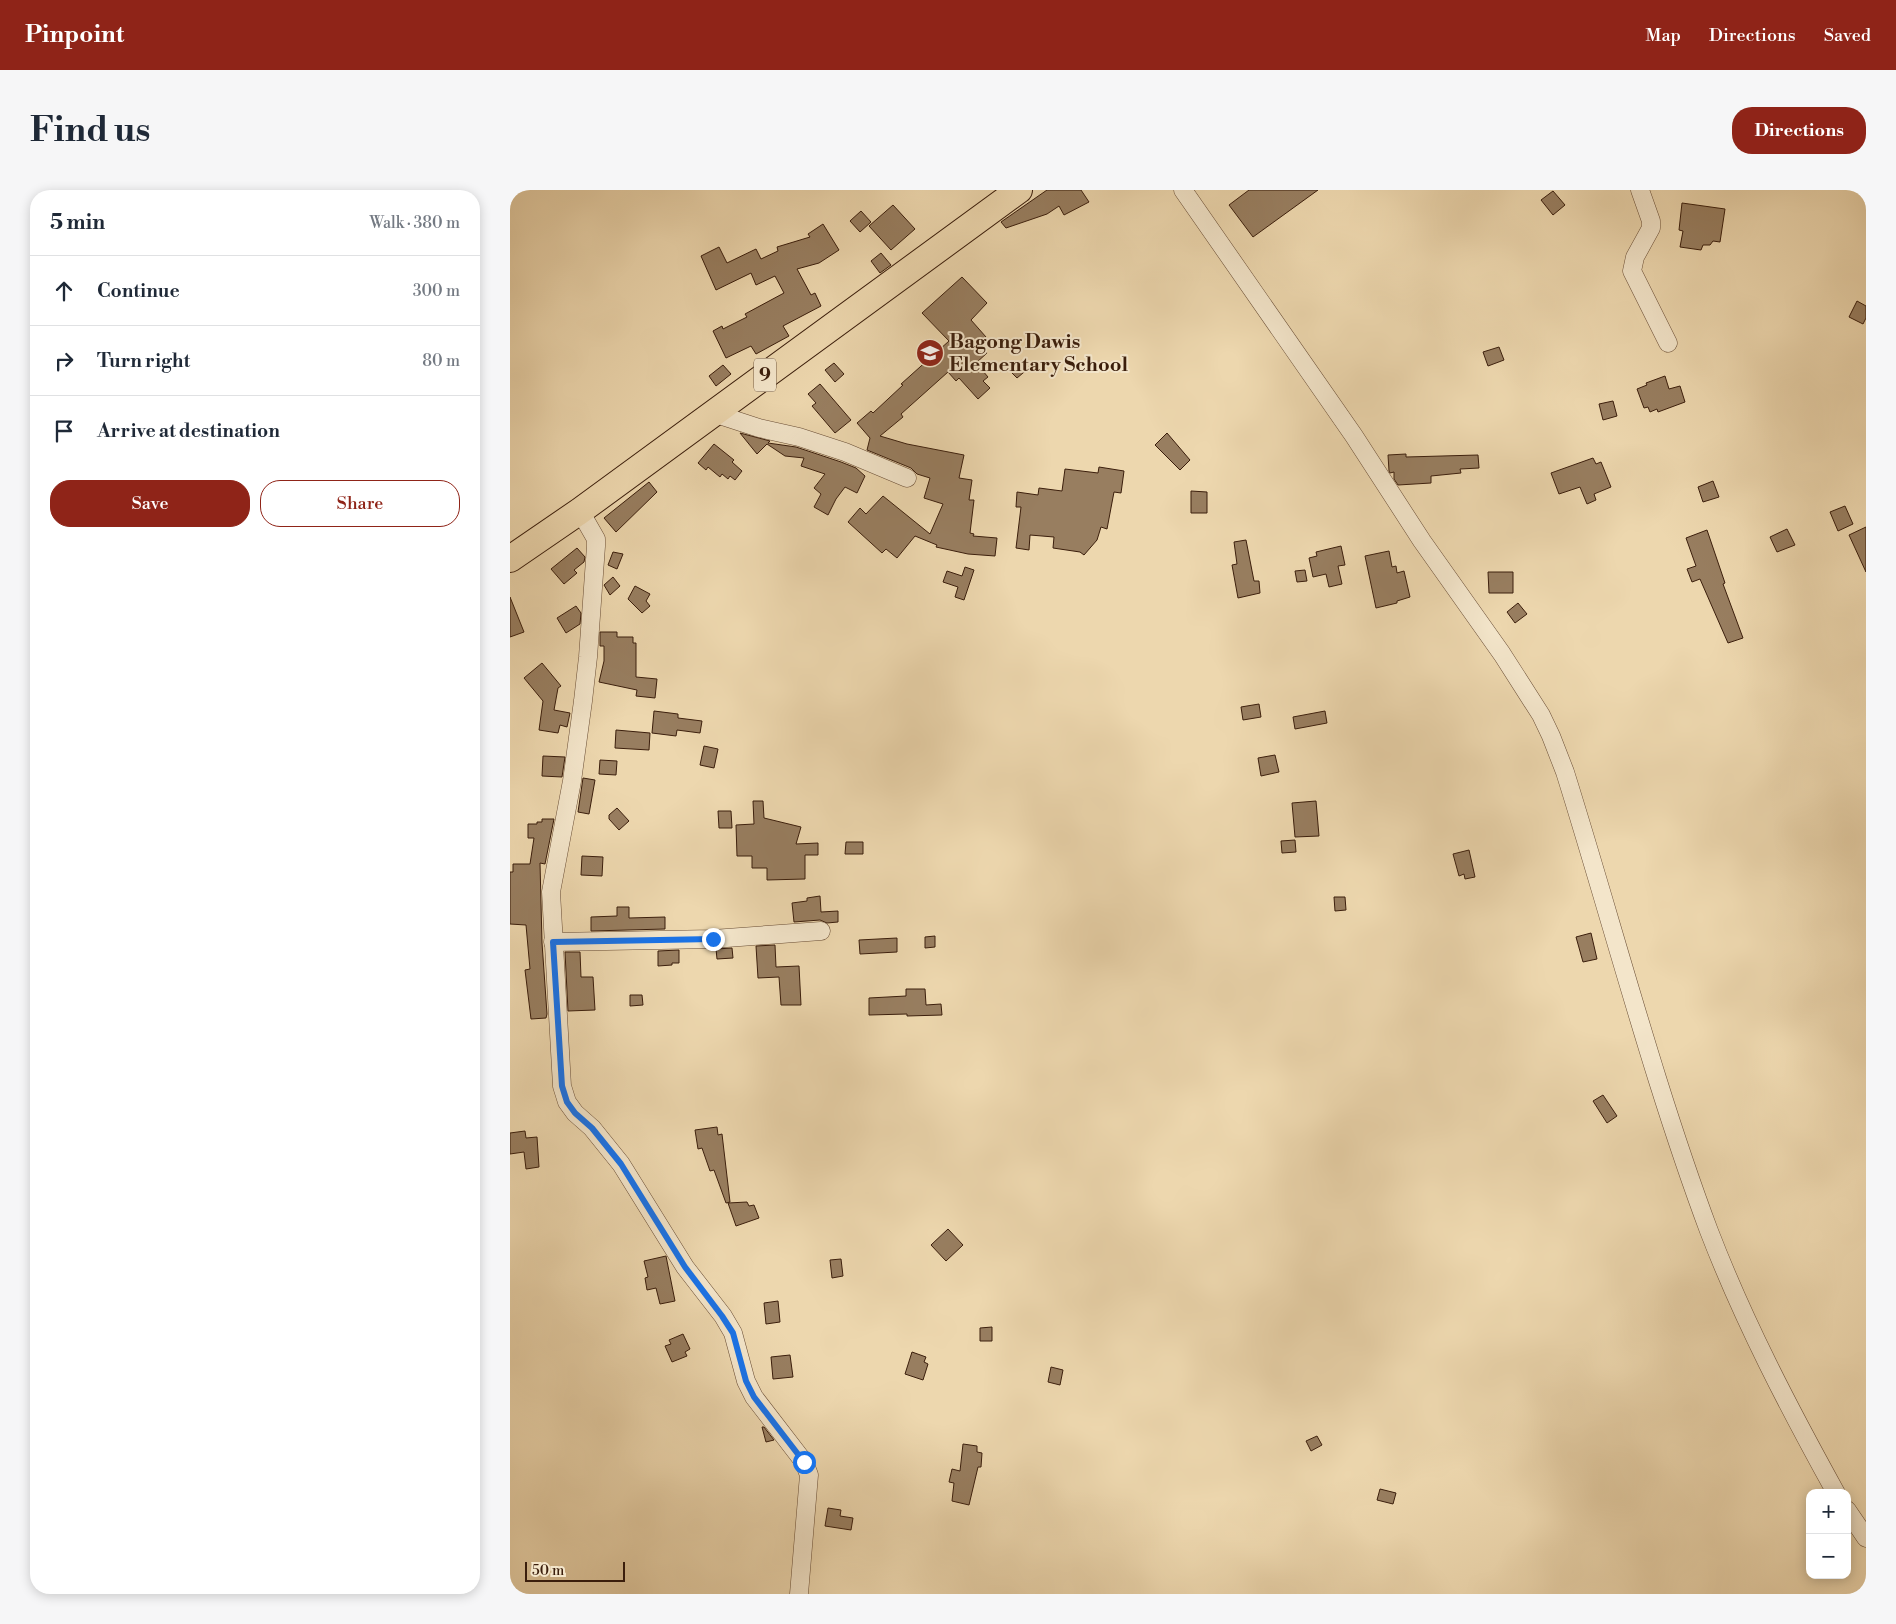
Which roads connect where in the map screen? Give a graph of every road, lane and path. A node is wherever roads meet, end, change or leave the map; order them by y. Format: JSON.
{"nodes":[{"id":1,"x":1019,"y":190,"type":"edge"},
{"id":2,"x":1183,"y":190,"type":"edge"},
{"id":3,"x":1640,"y":190,"type":"edge"},
{"id":4,"x":1668,"y":343,"type":"dead end"},
{"id":5,"x":713,"y":413,"type":"junction"},
{"id":6,"x":907,"y":478,"type":"dead end"},
{"id":7,"x":580,"y":511,"type":"junction"},
{"id":8,"x":510,"y":559,"type":"edge"},
{"id":9,"x":821,"y":931,"type":"dead end"},
{"id":10,"x":553,"y":942,"type":"junction"},
{"id":11,"x":1834,"y":1489,"type":"edge"},
{"id":12,"x":1851,"y":1516,"type":"edge"},
{"id":13,"x":1866,"y":1538,"type":"edge"},
{"id":14,"x":800,"y":1594,"type":"edge"}],
"edges":[{"from":1,"to":5,"type":"highway","number":"9"},
{"from":2,"to":11,"type":"street"},
{"from":3,"to":4,"type":"street"},
{"from":5,"to":6,"type":"street"},
{"from":5,"to":7,"type":"highway","number":"9"},
{"from":7,"to":8,"type":"highway","number":"9"},
{"from":7,"to":10,"type":"street"},
{"from":9,"to":10,"type":"street"},
{"from":10,"to":14,"type":"street"},
{"from":12,"to":13,"type":"street"}]}
